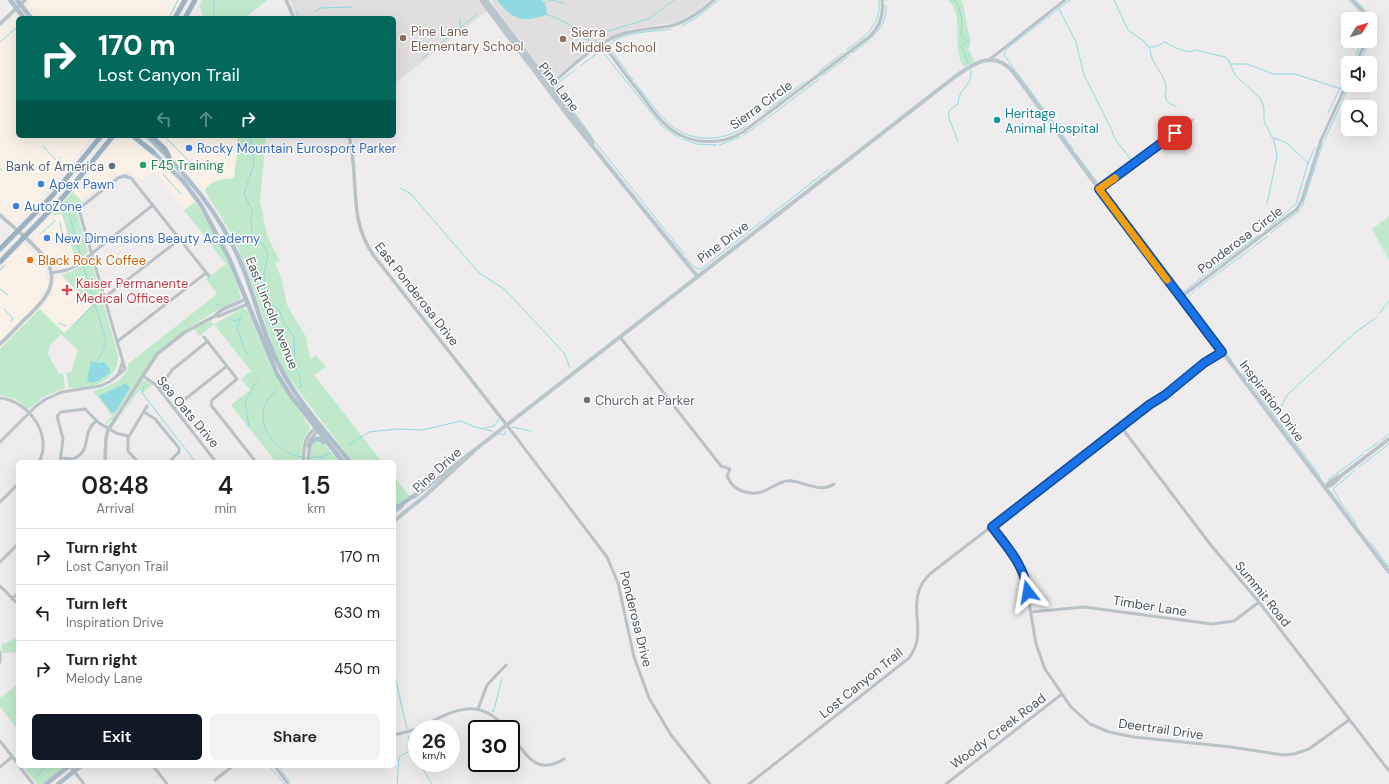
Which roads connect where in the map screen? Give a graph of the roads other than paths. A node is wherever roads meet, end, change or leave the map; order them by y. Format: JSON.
{"nodes":[{"id":1,"x":10,"y":0,"type":"edge"},
{"id":2,"x":25,"y":0,"type":"edge"},
{"id":3,"x":185,"y":0,"type":"edge"},
{"id":4,"x":195,"y":0,"type":"edge"},
{"id":5,"x":286,"y":0,"type":"edge"},
{"id":6,"x":480,"y":0,"type":"edge"},
{"id":7,"x":487,"y":0,"type":"edge"},
{"id":8,"x":714,"y":0,"type":"edge"},
{"id":9,"x":882,"y":0,"type":"edge"},
{"id":10,"x":1065,"y":0,"type":"edge"},
{"id":11,"x":1352,"y":0,"type":"edge"},
{"id":12,"x":19,"y":2,"type":"edge"},
{"id":13,"x":16,"y":9,"type":"junction"},
{"id":14,"x":1363,"y":12,"type":"edge"},
{"id":15,"x":22,"y":16,"type":"edge"},
{"id":16,"x":30,"y":16,"type":"edge"},
{"id":17,"x":176,"y":16,"type":"edge"},
{"id":18,"x":186,"y":16,"type":"edge"},
{"id":19,"x":293,"y":16,"type":"edge"},
{"id":20,"x":0,"y":24,"type":"edge"},
{"id":21,"x":603,"y":44,"type":"junction"},
{"id":22,"x":989,"y":60,"type":"junction"},
{"id":23,"x":548,"y":86,"type":"junction"},
{"id":24,"x":1343,"y":92,"type":"edge"},
{"id":25,"x":1192,"y":120,"type":"dead end"},
{"id":26,"x":99,"y":138,"type":"edge"},
{"id":27,"x":111,"y":138,"type":"edge"},
{"id":28,"x":115,"y":138,"type":"edge"},
{"id":29,"x":135,"y":138,"type":"edge"},
{"id":30,"x":138,"y":138,"type":"edge"},
{"id":31,"x":149,"y":138,"type":"edge"},
{"id":32,"x":153,"y":138,"type":"edge"},
{"id":33,"x":349,"y":138,"type":"edge"},
{"id":34,"x":153,"y":152,"type":"junction"},
{"id":35,"x":169,"y":157,"type":"junction"},
{"id":36,"x":85,"y":172,"type":"junction"},
{"id":37,"x":1099,"y":189,"type":"junction"},
{"id":38,"x":153,"y":205,"type":"junction"},
{"id":39,"x":0,"y":215,"type":"edge"},
{"id":40,"x":17,"y":232,"type":"junction"},
{"id":41,"x":24,"y":238,"type":"junction"},
{"id":42,"x":180,"y":239,"type":"junction"},
{"id":43,"x":0,"y":249,"type":"edge"},
{"id":44,"x":92,"y":253,"type":"junction"},
{"id":45,"x":0,"y":262,"type":"edge"},
{"id":46,"x":51,"y":273,"type":"junction"},
{"id":47,"x":697,"y":276,"type":"junction"},
{"id":48,"x":105,"y":297,"type":"junction"},
{"id":49,"x":1181,"y":297,"type":"junction"},
{"id":50,"x":246,"y":298,"type":"junction"},
{"id":51,"x":248,"y":304,"type":"junction"},
{"id":52,"x":215,"y":316,"type":"junction"},
{"id":53,"x":204,"y":337,"type":"dead end"},
{"id":54,"x":620,"y":337,"type":"junction"},
{"id":55,"x":118,"y":341,"type":"junction"},
{"id":56,"x":208,"y":342,"type":"junction"},
{"id":57,"x":0,"y":344,"type":"edge"},
{"id":58,"x":1222,"y":352,"type":"junction"},
{"id":59,"x":123,"y":361,"type":"junction"},
{"id":60,"x":227,"y":366,"type":"junction"},
{"id":61,"x":118,"y":375,"type":"junction"},
{"id":62,"x":143,"y":376,"type":"junction"},
{"id":63,"x":159,"y":389,"type":"junction"},
{"id":64,"x":0,"y":398,"type":"edge"},
{"id":65,"x":147,"y":406,"type":"dead end"},
{"id":66,"x":174,"y":408,"type":"junction"},
{"id":67,"x":144,"y":412,"type":"junction"},
{"id":68,"x":28,"y":414,"type":"junction"},
{"id":69,"x":96,"y":421,"type":"junction"},
{"id":70,"x":506,"y":424,"type":"junction"},
{"id":71,"x":322,"y":425,"type":"junction"},
{"id":72,"x":1122,"y":428,"type":"junction"},
{"id":73,"x":109,"y":429,"type":"junction"},
{"id":74,"x":317,"y":429,"type":"junction"},
{"id":75,"x":128,"y":436,"type":"junction"},
{"id":76,"x":1389,"y":439,"type":"edge"},
{"id":77,"x":0,"y":442,"type":"edge"},
{"id":78,"x":309,"y":446,"type":"junction"},
{"id":79,"x":474,"y":450,"type":"junction"},
{"id":80,"x":338,"y":456,"type":"junction"},
{"id":81,"x":62,"y":458,"type":"joint"},
{"id":82,"x":40,"y":460,"type":"edge"},
{"id":83,"x":105,"y":460,"type":"edge"},
{"id":84,"x":136,"y":460,"type":"edge"},
{"id":85,"x":171,"y":460,"type":"edge"},
{"id":86,"x":214,"y":460,"type":"edge"},
{"id":87,"x":254,"y":460,"type":"edge"},
{"id":88,"x":303,"y":460,"type":"edge"},
{"id":89,"x":308,"y":460,"type":"edge"},
{"id":90,"x":341,"y":460,"type":"edge"},
{"id":91,"x":348,"y":460,"type":"edge"},
{"id":92,"x":834,"y":484,"type":"dead end"},
{"id":93,"x":16,"y":486,"type":"edge"},
{"id":94,"x":1325,"y":488,"type":"junction"},
{"id":95,"x":415,"y":495,"type":"junction"},
{"id":96,"x":0,"y":502,"type":"edge"},
{"id":97,"x":396,"y":506,"type":"edge"},
{"id":98,"x":396,"y":510,"type":"edge"},
{"id":99,"x":396,"y":519,"type":"edge"},
{"id":100,"x":992,"y":527,"type":"junction"},
{"id":101,"x":16,"y":546,"type":"edge"},
{"id":102,"x":0,"y":562,"type":"edge"},
{"id":103,"x":1389,"y":572,"type":"edge"},
{"id":104,"x":0,"y":586,"type":"edge"},
{"id":105,"x":16,"y":595,"type":"edge"},
{"id":106,"x":12,"y":599,"type":"junction"},
{"id":107,"x":16,"y":602,"type":"edge"},
{"id":108,"x":1259,"y":602,"type":"junction"},
{"id":109,"x":1031,"y":612,"type":"junction"},
{"id":110,"x":0,"y":652,"type":"edge"},
{"id":111,"x":0,"y":662,"type":"edge"},
{"id":112,"x":506,"y":665,"type":"dead end"},
{"id":113,"x":1062,"y":694,"type":"junction"},
{"id":114,"x":478,"y":709,"type":"junction"},
{"id":115,"x":435,"y":720,"type":"edge"},
{"id":116,"x":498,"y":720,"type":"edge"},
{"id":117,"x":1349,"y":720,"type":"junction"},
{"id":118,"x":408,"y":731,"type":"edge"},
{"id":119,"x":396,"y":734,"type":"edge"},
{"id":120,"x":0,"y":741,"type":"edge"},
{"id":121,"x":520,"y":747,"type":"edge"},
{"id":122,"x":12,"y":757,"type":"junction"},
{"id":123,"x":564,"y":758,"type":"dead end"},
{"id":124,"x":16,"y":762,"type":"edge"},
{"id":125,"x":0,"y":767,"type":"edge"},
{"id":126,"x":21,"y":768,"type":"edge"},
{"id":127,"x":66,"y":768,"type":"edge"},
{"id":128,"x":71,"y":768,"type":"edge"},
{"id":129,"x":79,"y":768,"type":"edge"},
{"id":130,"x":155,"y":768,"type":"edge"},
{"id":131,"x":230,"y":768,"type":"edge"},
{"id":132,"x":276,"y":768,"type":"edge"},
{"id":133,"x":1389,"y":771,"type":"edge"},
{"id":134,"x":74,"y":772,"type":"junction"},
{"id":135,"x":215,"y":780,"type":"dead end"},
{"id":136,"x":33,"y":784,"type":"edge"},
{"id":137,"x":46,"y":784,"type":"edge"},
{"id":138,"x":58,"y":784,"type":"edge"},
{"id":139,"x":84,"y":784,"type":"edge"},
{"id":140,"x":167,"y":784,"type":"edge"},
{"id":141,"x":288,"y":784,"type":"edge"},
{"id":142,"x":710,"y":784,"type":"edge"},
{"id":143,"x":749,"y":784,"type":"edge"},
{"id":144,"x":946,"y":784,"type":"edge"}],
"edges":[{"from":1,"to":13,"type":"main road"},
{"from":2,"to":12,"type":"street"},
{"from":3,"to":17,"type":"highway"},
{"from":4,"to":18,"type":"highway"},
{"from":5,"to":19,"type":"street"},
{"from":6,"to":23,"type":"main road","name":"Pine Lane"},
{"from":7,"to":23,"type":"main road","name":"Pine Lane"},
{"from":8,"to":21,"type":"street"},
{"from":9,"to":21,"type":"street","name":"Sierra Circle"},
{"from":10,"to":22,"type":"street"},
{"from":11,"to":14,"type":"street"},
{"from":12,"to":13,"type":"street"},
{"from":12,"to":16,"type":"main road"},
{"from":13,"to":15,"type":"main road"},
{"from":13,"to":20,"type":"street"},
{"from":21,"to":23,"type":"street"},
{"from":22,"to":37,"type":"main road","name":"Inspiration Drive"},
{"from":22,"to":47,"type":"main road","name":"Pine Drive"},
{"from":23,"to":47,"type":"main road","name":"Pine Lane"},
{"from":24,"to":49,"type":"street","name":"Ponderosa Circle"},
{"from":25,"to":37,"type":"street"},
{"from":26,"to":40,"type":"highway"},
{"from":27,"to":36,"type":"highway"},
{"from":28,"to":36,"type":"highway"},
{"from":29,"to":34,"type":"highway"},
{"from":30,"to":34,"type":"main road","name":"East Lincoln Avenue"},
{"from":31,"to":35,"type":"main road","name":"East Lincoln Avenue"},
{"from":32,"to":35,"type":"highway"},
{"from":33,"to":70,"type":"street","name":"East Ponderosa Drive"},
{"from":34,"to":50,"type":"main road","name":"East Lincoln Avenue"},
{"from":35,"to":71,"type":"main road","name":"East Lincoln Avenue"},
{"from":36,"to":41,"type":"highway"},
{"from":37,"to":49,"type":"main road","name":"Inspiration Drive"},
{"from":38,"to":42,"type":"street"},
{"from":38,"to":44,"type":"street"},
{"from":38,"to":44,"type":"street"},
{"from":39,"to":40,"type":"street"},
{"from":40,"to":41,"type":"street"},
{"from":40,"to":43,"type":"highway"},
{"from":41,"to":45,"type":"highway"},
{"from":41,"to":46,"type":"street"},
{"from":42,"to":48,"type":"street"},
{"from":42,"to":55,"type":"street"},
{"from":44,"to":46,"type":"street"},
{"from":44,"to":48,"type":"street"},
{"from":46,"to":57,"type":"street"},
{"from":47,"to":54,"type":"main road","name":"Pine Drive"},
{"from":48,"to":55,"type":"street"},
{"from":49,"to":58,"type":"main road","name":"Inspiration Drive"},
{"from":50,"to":51,"type":"main road","name":"East Lincoln Avenue"},
{"from":50,"to":52,"type":"street"},
{"from":51,"to":52,"type":"street"},
{"from":51,"to":74,"type":"main road","name":"East Lincoln Avenue"},
{"from":52,"to":62,"type":"street"},
{"from":53,"to":56,"type":"street"},
{"from":54,"to":70,"type":"main road","name":"Pine Drive"},
{"from":54,"to":92,"type":"street"},
{"from":55,"to":59,"type":"street"},
{"from":56,"to":60,"type":"street"},
{"from":56,"to":63,"type":"street"},
{"from":58,"to":72,"type":"street","name":"Lost Canyon Trail"},
{"from":58,"to":94,"type":"main road","name":"Inspiration Drive"},
{"from":59,"to":61,"type":"street"},
{"from":59,"to":61,"type":"street"},
{"from":60,"to":66,"type":"street"},
{"from":60,"to":87,"type":"street"},
{"from":61,"to":68,"type":"street"},
{"from":62,"to":63,"type":"street","name":"Sea Oats Drive"},
{"from":62,"to":73,"type":"street"},
{"from":63,"to":66,"type":"street","name":"Sea Oats Drive"},
{"from":64,"to":68,"type":"street"},
{"from":65,"to":67,"type":"street"},
{"from":66,"to":86,"type":"street","name":"Sea Oats Drive"},
{"from":67,"to":75,"type":"street"},
{"from":67,"to":85,"type":"street"},
{"from":68,"to":77,"type":"street"},
{"from":68,"to":82,"type":"street"},
{"from":69,"to":73,"type":"street"},
{"from":69,"to":81,"type":"street"},
{"from":69,"to":81,"type":"street"},
{"from":70,"to":79,"type":"main road","name":"Pine Drive"},
{"from":70,"to":142,"type":"street","name":"Ponderosa Drive"},
{"from":71,"to":74,"type":"street"},
{"from":71,"to":91,"type":"main road","name":"East Lincoln Avenue"},
{"from":72,"to":100,"type":"street","name":"Lost Canyon Trail"},
{"from":72,"to":108,"type":"street","name":"Summit Road"},
{"from":73,"to":75,"type":"street"},
{"from":73,"to":83,"type":"street"},
{"from":74,"to":78,"type":"street"},
{"from":74,"to":80,"type":"main road","name":"East Lincoln Avenue"},
{"from":74,"to":88,"type":"street"},
{"from":75,"to":84,"type":"street"},
{"from":76,"to":94,"type":"street"},
{"from":78,"to":80,"type":"main road"},
{"from":78,"to":89,"type":"street"},
{"from":79,"to":95,"type":"main road","name":"Pine Drive"},
{"from":79,"to":99,"type":"main road","name":"Pine Drive"},
{"from":80,"to":90,"type":"main road","name":"East Lincoln Avenue"},
{"from":93,"to":96,"type":"street"},
{"from":94,"to":103,"type":"main road","name":"Inspiration Drive"},
{"from":95,"to":97,"type":"main road"},
{"from":95,"to":98,"type":"main road","name":"Pine Drive"},
{"from":100,"to":109,"type":"street","name":"Deertrail Drive"},
{"from":100,"to":143,"type":"street","name":"Lost Canyon Trail"},
{"from":101,"to":102,"type":"street"},
{"from":104,"to":106,"type":"street"},
{"from":105,"to":106,"type":"street"},
{"from":106,"to":107,"type":"street"},
{"from":108,"to":109,"type":"street","name":"Timber Lane"},
{"from":108,"to":117,"type":"street","name":"Summit Road"},
{"from":109,"to":113,"type":"street","name":"Deertrail Drive"},
{"from":110,"to":111,"type":"street"},
{"from":112,"to":114,"type":"street"},
{"from":113,"to":117,"type":"street","name":"Deertrail Drive"},
{"from":113,"to":144,"type":"street","name":"Woody Creek Road"},
{"from":114,"to":115,"type":"street"},
{"from":114,"to":116,"type":"street"},
{"from":117,"to":133,"type":"street","name":"Summit Road"},
{"from":118,"to":119,"type":"street"},
{"from":120,"to":122,"type":"street"},
{"from":121,"to":123,"type":"street"},
{"from":122,"to":124,"type":"street"},
{"from":122,"to":125,"type":"street"},
{"from":126,"to":136,"type":"street"},
{"from":127,"to":137,"type":"main road"},
{"from":128,"to":134,"type":"street"},
{"from":129,"to":134,"type":"main road"},
{"from":130,"to":140,"type":"street"},
{"from":131,"to":135,"type":"street"},
{"from":132,"to":141,"type":"street"},
{"from":134,"to":138,"type":"main road"},
{"from":134,"to":139,"type":"street"}]}
